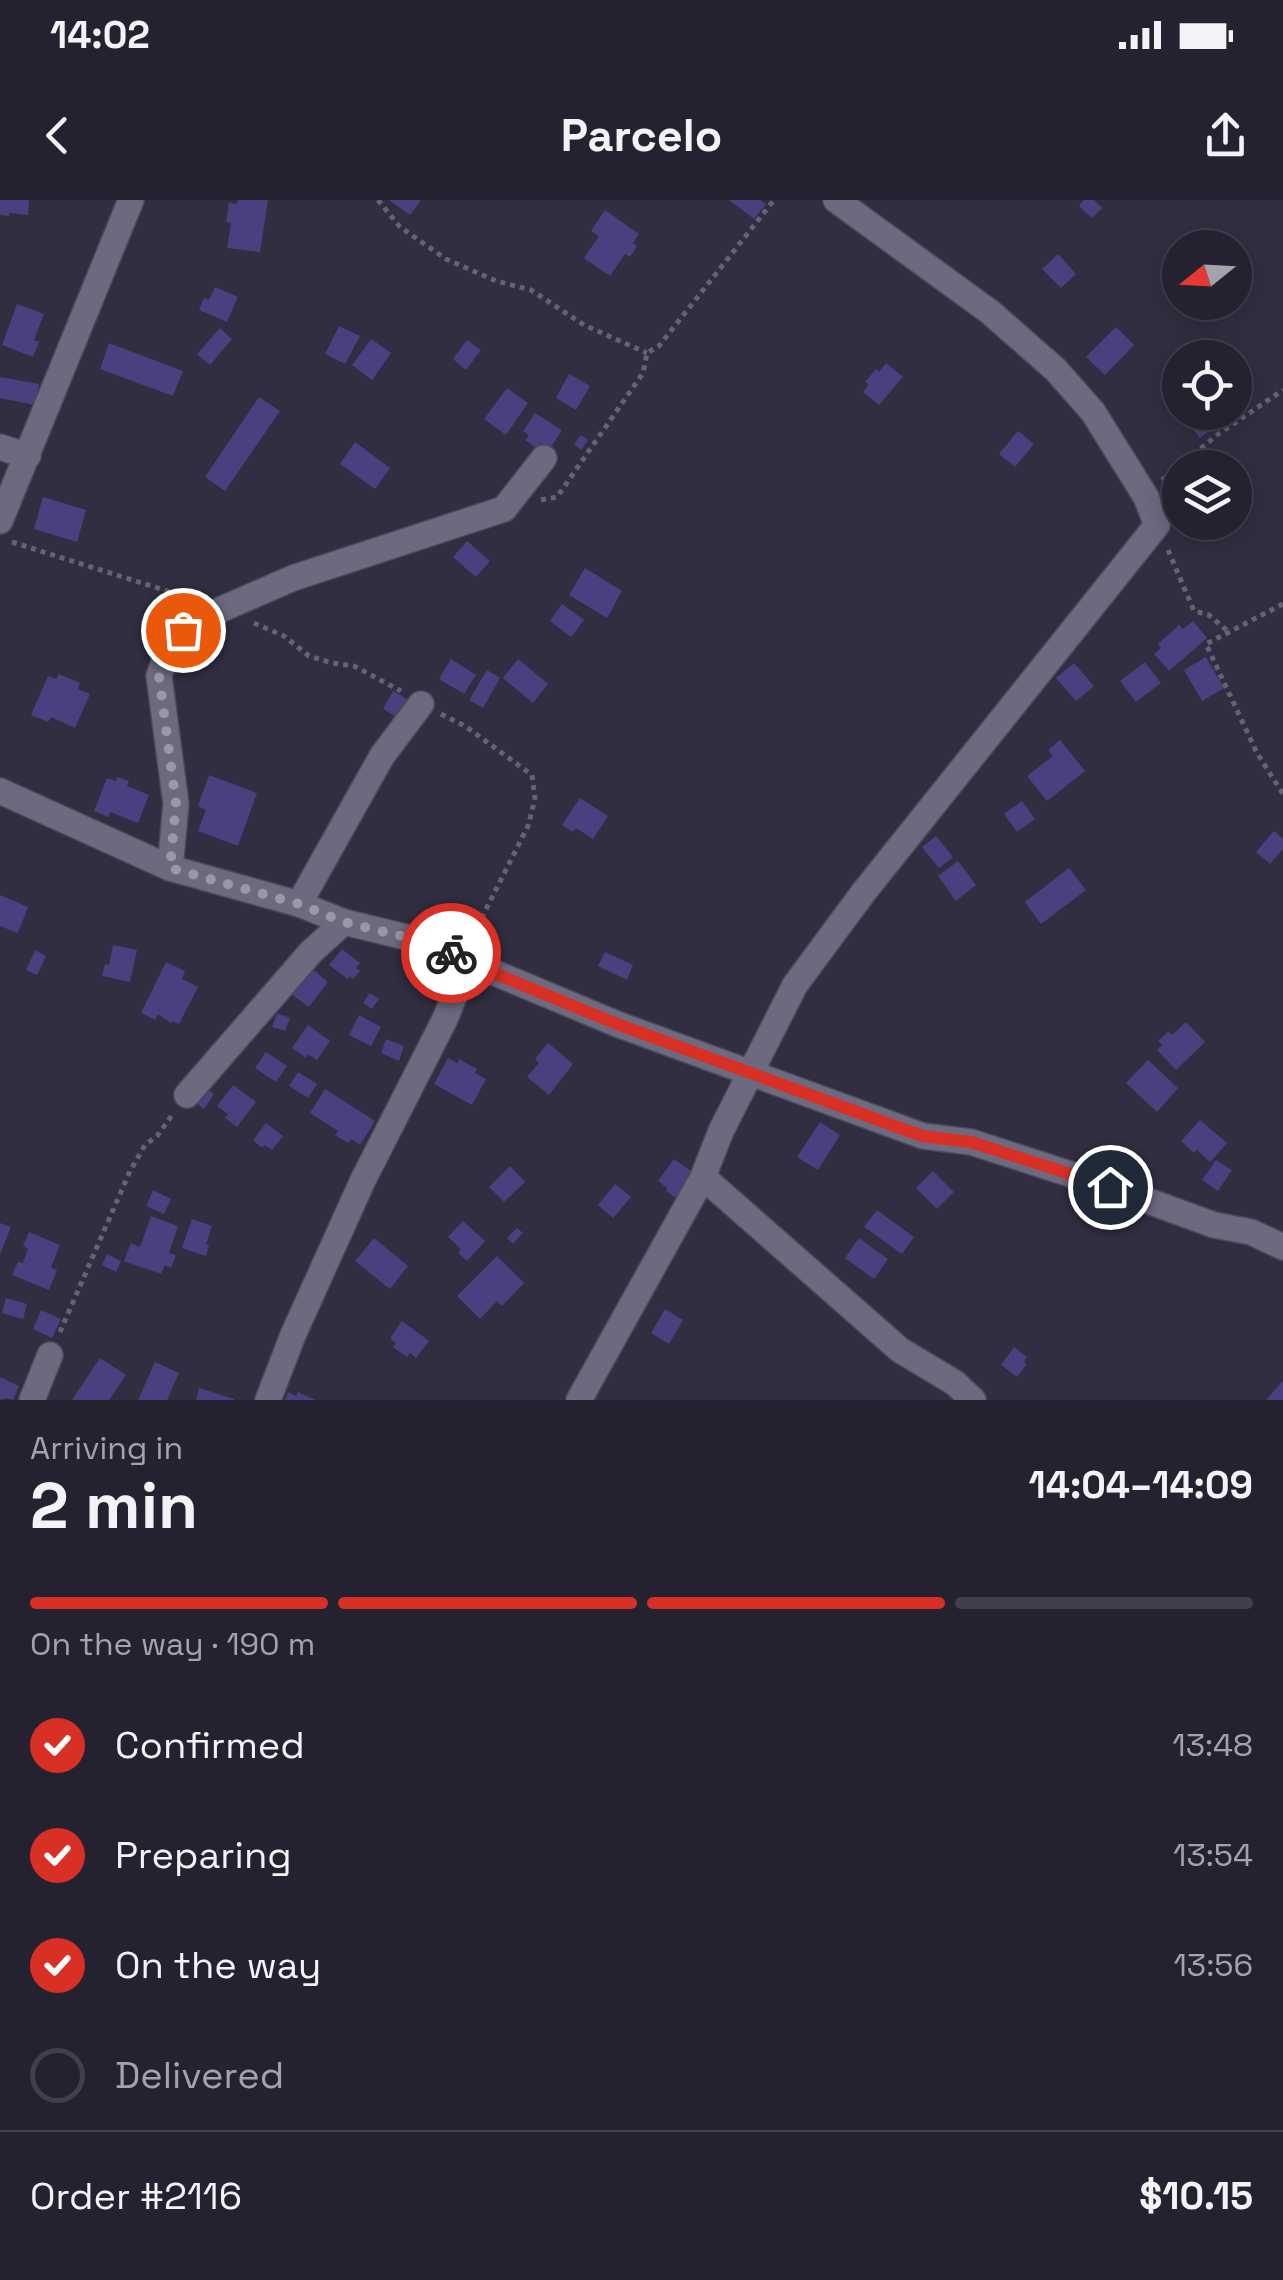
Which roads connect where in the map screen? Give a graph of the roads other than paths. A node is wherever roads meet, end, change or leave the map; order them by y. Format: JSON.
{"nodes":[{"id":1,"x":131,"y":200,"type":"edge"},
{"id":2,"x":836,"y":200,"type":"edge"},
{"id":3,"x":0,"y":447,"type":"edge"},
{"id":4,"x":28,"y":456,"type":"junction"},
{"id":5,"x":544,"y":458,"type":"dead end"},
{"id":6,"x":0,"y":521,"type":"edge"},
{"id":7,"x":420,"y":704,"type":"road end"},
{"id":8,"x":0,"y":791,"type":"edge"},
{"id":9,"x":170,"y":868,"type":"junction"},
{"id":10,"x":299,"y":904,"type":"junction"},
{"id":11,"x":344,"y":922,"type":"junction"},
{"id":12,"x":463,"y":958,"type":"junction"},
{"id":13,"x":750,"y":1071,"type":"junction"},
{"id":14,"x":187,"y":1095,"type":"road end"},
{"id":15,"x":703,"y":1177,"type":"junction"},
{"id":16,"x":1283,"y":1247,"type":"edge"},
{"id":17,"x":50,"y":1355,"type":"road end"},
{"id":18,"x":32,"y":1400,"type":"edge"},
{"id":19,"x":268,"y":1400,"type":"edge"},
{"id":20,"x":579,"y":1400,"type":"edge"},
{"id":21,"x":973,"y":1400,"type":"edge"}],
"edges":[{"from":1,"to":4,"type":"street"},
{"from":2,"to":13,"type":"street"},
{"from":3,"to":4,"type":"street"},
{"from":4,"to":6,"type":"street"},
{"from":5,"to":9,"type":"street"},
{"from":7,"to":10,"type":"street"},
{"from":8,"to":9,"type":"street"},
{"from":9,"to":10,"type":"street"},
{"from":10,"to":11,"type":"street"},
{"from":11,"to":12,"type":"street"},
{"from":11,"to":14,"type":"street"},
{"from":12,"to":13,"type":"street"},
{"from":12,"to":19,"type":"street"},
{"from":13,"to":15,"type":"street"},
{"from":13,"to":16,"type":"street"},
{"from":15,"to":20,"type":"street"},
{"from":15,"to":21,"type":"street"},
{"from":17,"to":18,"type":"street"}]}
